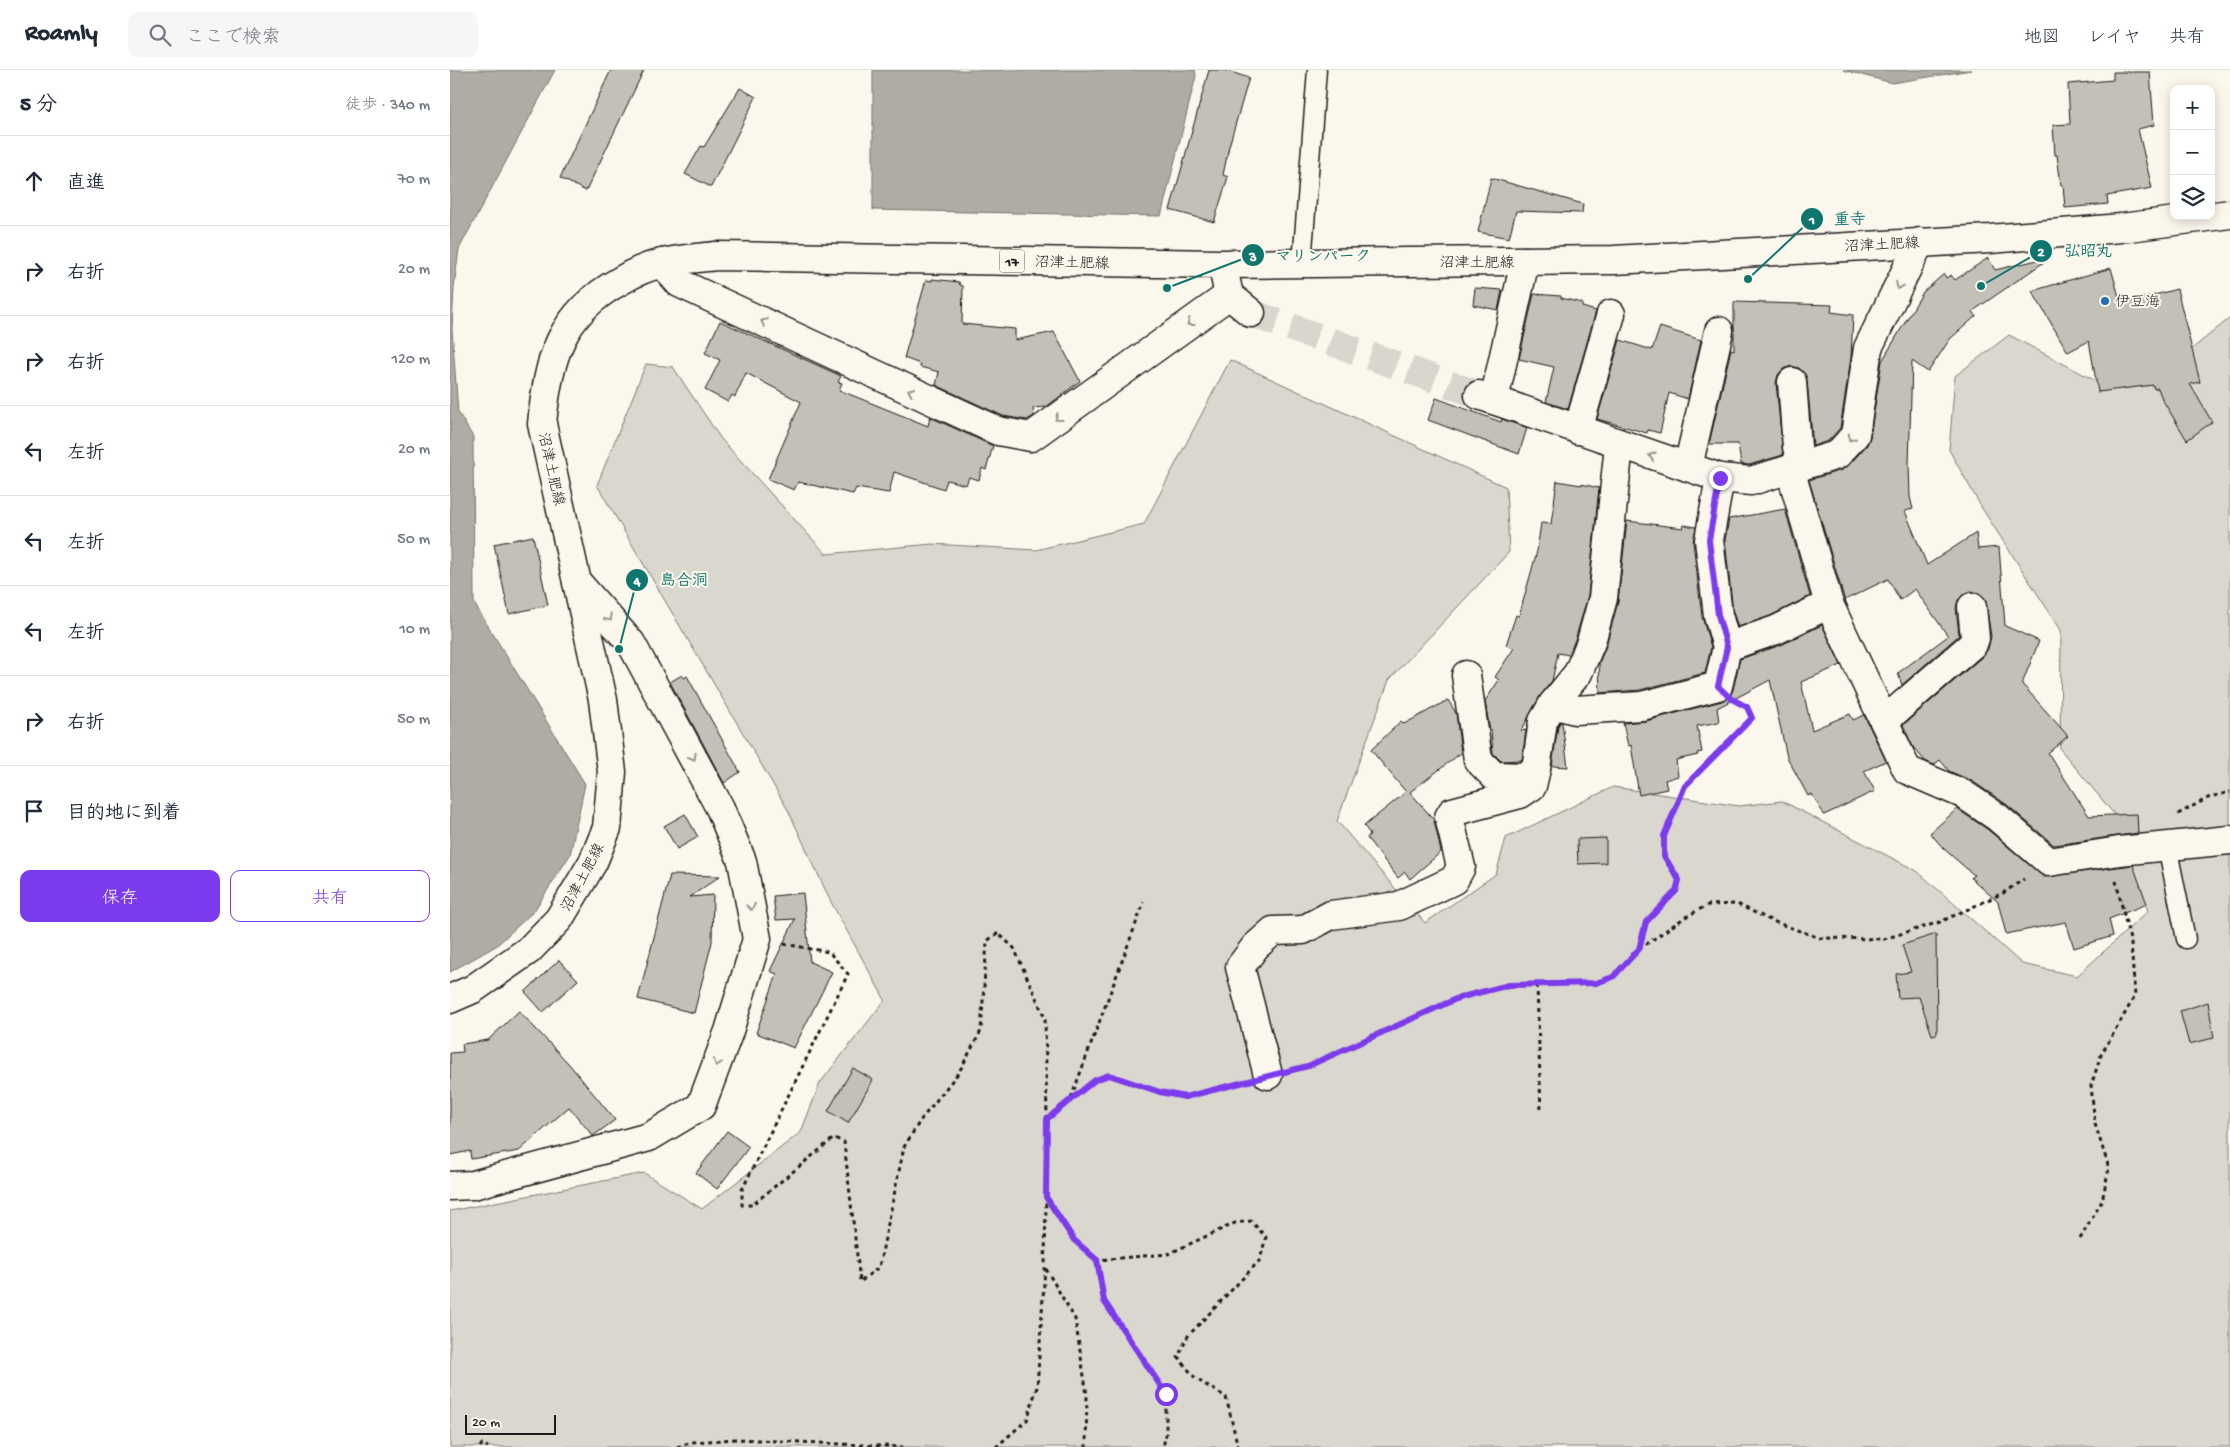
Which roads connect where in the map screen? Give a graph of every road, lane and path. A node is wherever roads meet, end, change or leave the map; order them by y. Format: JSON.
{"nodes":[{"id":1,"x":1317,"y":70,"type":"edge"},
{"id":2,"x":2230,"y":214,"type":"edge"},
{"id":3,"x":1920,"y":242,"type":"junction"},
{"id":4,"x":1525,"y":261,"type":"junction"},
{"id":5,"x":662,"y":263,"type":"junction"},
{"id":6,"x":1302,"y":263,"type":"junction"},
{"id":7,"x":1222,"y":264,"type":"junction"},
{"id":8,"x":1229,"y":295,"type":"junction"},
{"id":9,"x":1251,"y":312,"type":"tunnel mouth"},
{"id":10,"x":1611,"y":314,"type":"dead end"},
{"id":11,"x":1719,"y":330,"type":"dead end"},
{"id":12,"x":1792,"y":382,"type":"dead end"},
{"id":13,"x":1578,"y":430,"type":"junction"},
{"id":14,"x":1619,"y":445,"type":"junction"},
{"id":15,"x":1688,"y":467,"type":"junction"},
{"id":16,"x":1796,"y":467,"type":"junction"},
{"id":17,"x":1720,"y":478,"type":"junction"},
{"id":18,"x":577,"y":582,"type":"junction"},
{"id":19,"x":1829,"y":604,"type":"junction"},
{"id":20,"x":1972,"y":607,"type":"dead end"},
{"id":21,"x":1727,"y":647,"type":"junction"},
{"id":22,"x":1466,"y":674,"type":"dead end"},
{"id":23,"x":1718,"y":686,"type":"junction"},
{"id":24,"x":1554,"y":704,"type":"junction"},
{"id":25,"x":1884,"y":721,"type":"junction"},
{"id":26,"x":1536,"y":769,"type":"junction"},
{"id":27,"x":2230,"y":840,"type":"edge"},
{"id":28,"x":2167,"y":846,"type":"junction"},
{"id":29,"x":2119,"y":851,"type":"junction"},
{"id":30,"x":2049,"y":862,"type":"junction"},
{"id":31,"x":1144,"y":902,"type":"dead end"},
{"id":32,"x":756,"y":939,"type":"junction"},
{"id":33,"x":2186,"y":939,"type":"dead end"},
{"id":34,"x":1639,"y":949,"type":"junction"},
{"id":35,"x":1537,"y":985,"type":"junction"},
{"id":36,"x":450,"y":999,"type":"edge"},
{"id":37,"x":1268,"y":1075,"type":"junction"},
{"id":38,"x":1070,"y":1100,"type":"junction"},
{"id":39,"x":1541,"y":1112,"type":"dead end"},
{"id":40,"x":1047,"y":1119,"type":"junction"},
{"id":41,"x":450,"y":1186,"type":"edge"},
{"id":42,"x":1046,"y":1197,"type":"junction"},
{"id":43,"x":2080,"y":1239,"type":"dead end"},
{"id":44,"x":1097,"y":1260,"type":"junction"},
{"id":45,"x":1045,"y":1268,"type":"junction"},
{"id":46,"x":480,"y":1447,"type":"edge"},
{"id":47,"x":488,"y":1447,"type":"edge"},
{"id":48,"x":678,"y":1447,"type":"edge"},
{"id":49,"x":903,"y":1447,"type":"edge"},
{"id":50,"x":991,"y":1447,"type":"edge"},
{"id":51,"x":1086,"y":1447,"type":"edge"},
{"id":52,"x":1162,"y":1447,"type":"edge"},
{"id":53,"x":1238,"y":1447,"type":"edge"}],
"edges":[{"from":1,"to":6,"type":"lane"},
{"from":2,"to":3,"type":"street","name":"沼津土肥線","number":"17"},
{"from":3,"to":4,"type":"street","name":"沼津土肥線","number":"17"},
{"from":3,"to":16,"type":"street","one_way":true},
{"from":4,"to":6,"type":"street","name":"沼津土肥線","number":"17"},
{"from":4,"to":13,"type":"street"},
{"from":5,"to":7,"type":"street","name":"沼津土肥線","number":"17"},
{"from":8,"to":5,"type":"street","one_way":true},
{"from":5,"to":18,"type":"street","name":"沼津土肥線","number":"17"},
{"from":6,"to":7,"type":"street","name":"沼津土肥線","number":"17"},
{"from":7,"to":8,"type":"street"},
{"from":8,"to":9,"type":"street"},
{"from":10,"to":13,"type":"street"},
{"from":11,"to":15,"type":"street"},
{"from":12,"to":16,"type":"street"},
{"from":13,"to":14,"type":"street"},
{"from":15,"to":14,"type":"street","one_way":true},
{"from":14,"to":24,"type":"street"},
{"from":15,"to":17,"type":"street"},
{"from":16,"to":17,"type":"street"},
{"from":16,"to":19,"type":"street"},
{"from":17,"to":21,"type":"street"},
{"from":18,"to":32,"type":"street","one_way":true},
{"from":18,"to":36,"type":"street","name":"沼津土肥線","number":"17"},
{"from":19,"to":21,"type":"street"},
{"from":19,"to":25,"type":"street"},
{"from":20,"to":25,"type":"street"},
{"from":21,"to":23,"type":"street"},
{"from":22,"to":26,"type":"street"},
{"from":23,"to":24,"type":"street"},
{"from":23,"to":34,"type":"path"},
{"from":24,"to":26,"type":"street"},
{"from":25,"to":30,"type":"street"},
{"from":26,"to":37,"type":"street"},
{"from":27,"to":28,"type":"street"},
{"from":28,"to":29,"type":"street"},
{"from":28,"to":33,"type":"lane"},
{"from":29,"to":30,"type":"street"},
{"from":29,"to":43,"type":"path"},
{"from":30,"to":34,"type":"path"},
{"from":31,"to":38,"type":"path"},
{"from":32,"to":40,"type":"path"},
{"from":32,"to":41,"type":"street","one_way":true},
{"from":34,"to":35,"type":"path"},
{"from":35,"to":37,"type":"path"},
{"from":35,"to":39,"type":"path"},
{"from":37,"to":38,"type":"path"},
{"from":38,"to":40,"type":"path"},
{"from":40,"to":42,"type":"path"},
{"from":42,"to":44,"type":"path"},
{"from":42,"to":45,"type":"path"},
{"from":44,"to":52,"type":"path"},
{"from":44,"to":53,"type":"path"},
{"from":45,"to":50,"type":"path"},
{"from":45,"to":51,"type":"path"},
{"from":46,"to":47,"type":"path"},
{"from":48,"to":49,"type":"path"}]}
